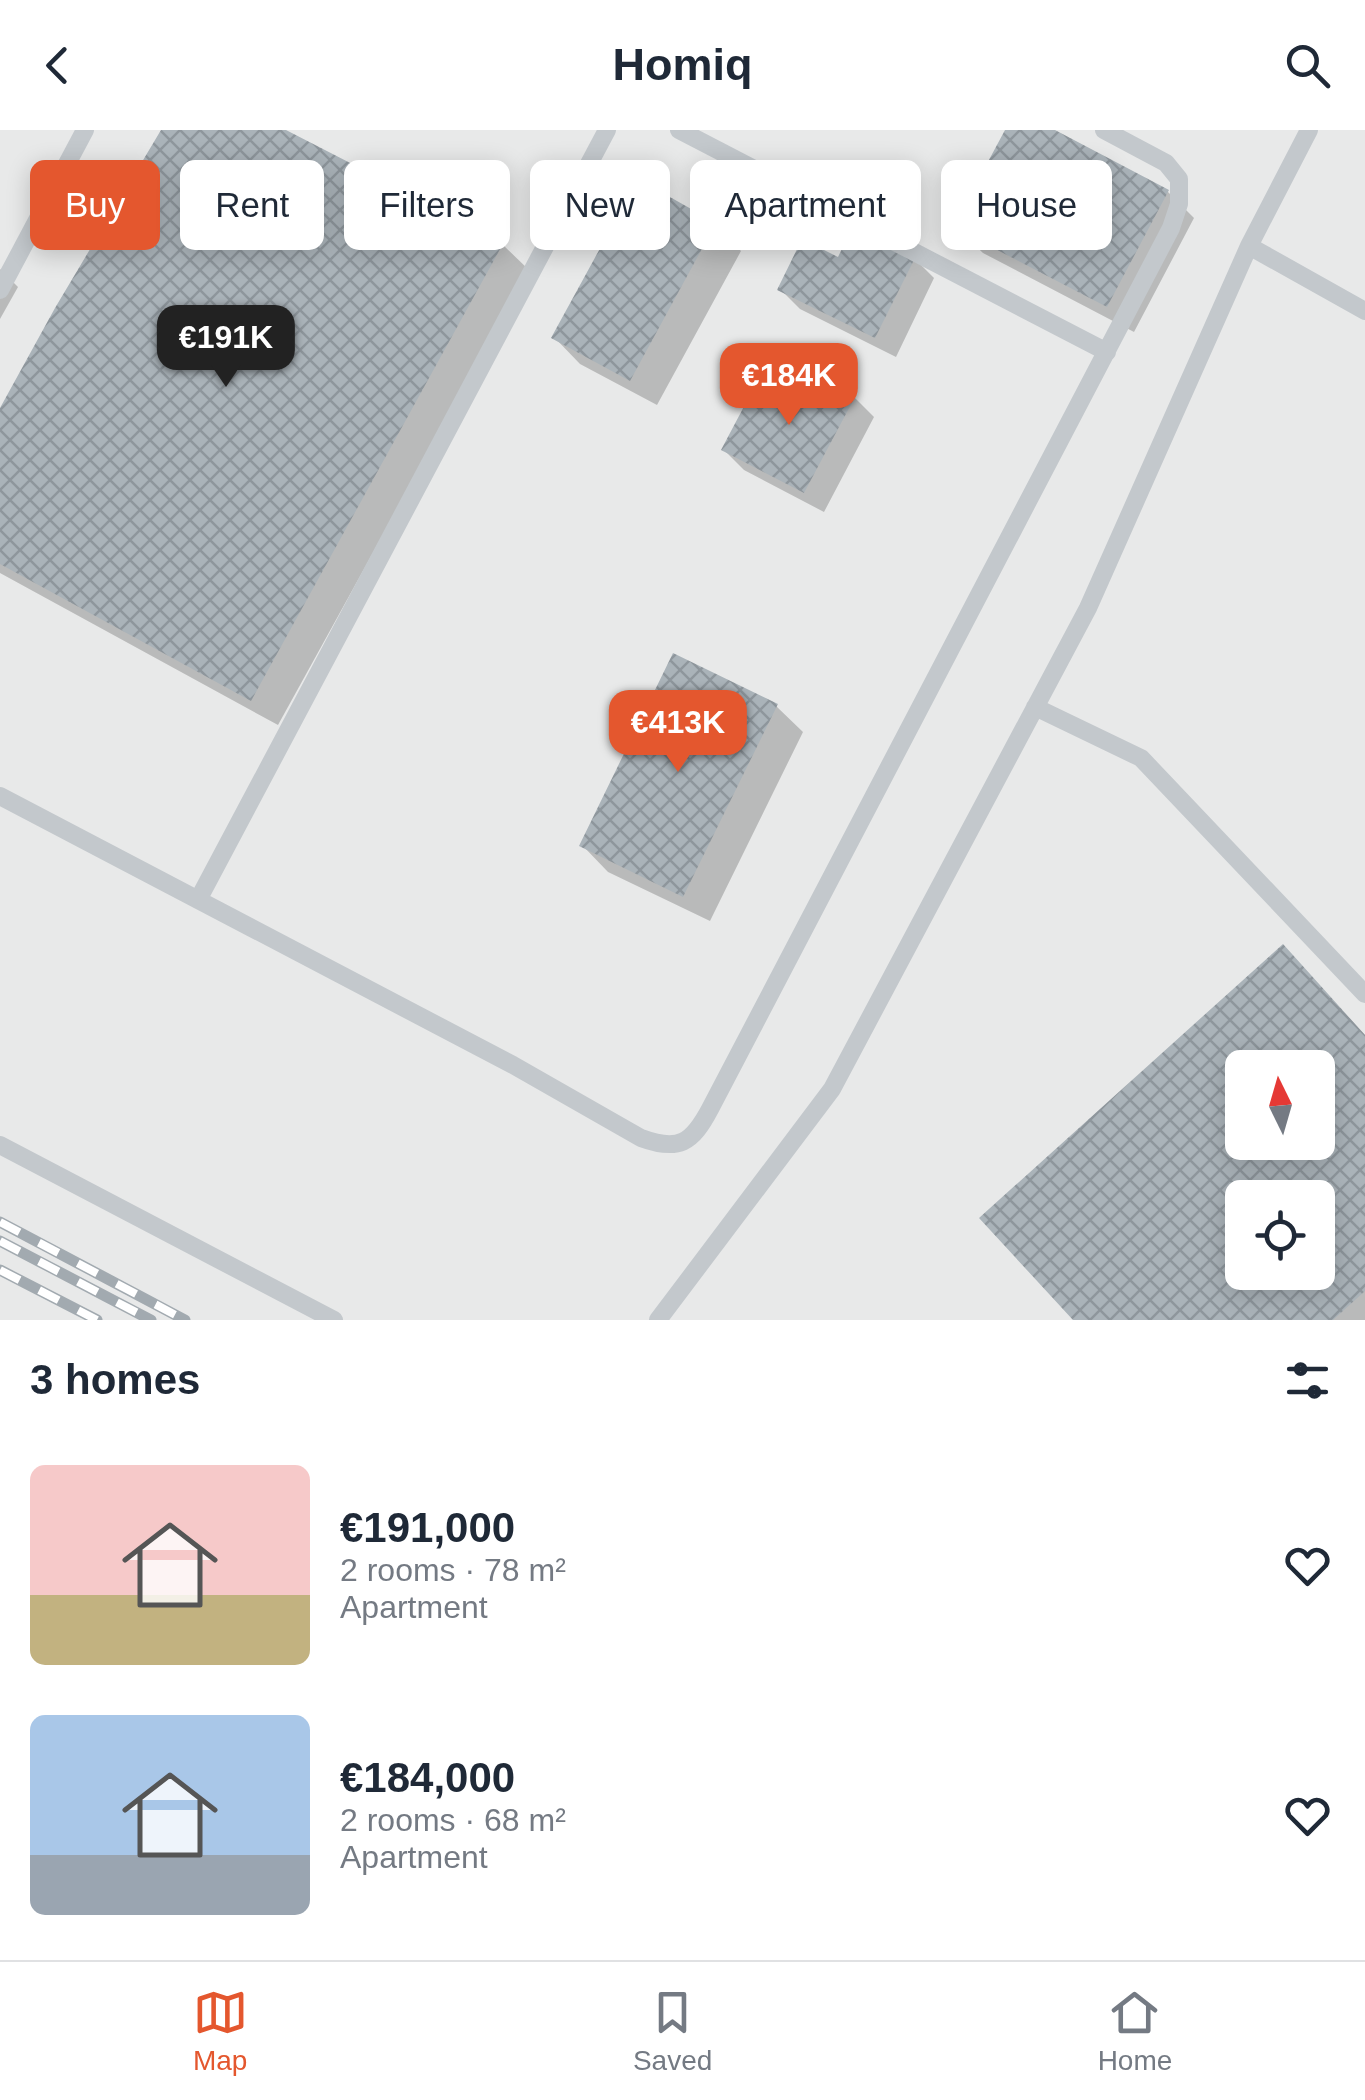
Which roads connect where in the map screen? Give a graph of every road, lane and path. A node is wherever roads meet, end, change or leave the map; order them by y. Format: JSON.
{"nodes":[{"id":1,"x":85,"y":130,"type":"edge"},
{"id":2,"x":607,"y":130,"type":"edge"},
{"id":3,"x":679,"y":130,"type":"edge"},
{"id":4,"x":1104,"y":130,"type":"edge"},
{"id":5,"x":1309,"y":130,"type":"edge"},
{"id":6,"x":1249,"y":246,"type":"junction"},
{"id":7,"x":0,"y":290,"type":"edge"},
{"id":8,"x":1365,"y":311,"type":"edge"},
{"id":9,"x":1106,"y":352,"type":"junction"},
{"id":10,"x":1035,"y":707,"type":"junction"},
{"id":11,"x":0,"y":796,"type":"edge"},
{"id":12,"x":198,"y":900,"type":"junction"},
{"id":13,"x":1365,"y":994,"type":"edge"},
{"id":14,"x":0,"y":1145,"type":"edge"},
{"id":15,"x":334,"y":1320,"type":"edge"},
{"id":16,"x":658,"y":1320,"type":"edge"}],
"edges":[{"from":1,"to":7,"type":"lane"},
{"from":2,"to":12,"type":"lane"},
{"from":3,"to":9,"type":"lane"},
{"from":4,"to":9,"type":"lane"},
{"from":5,"to":6,"type":"lane"},
{"from":6,"to":8,"type":"lane"},
{"from":6,"to":10,"type":"lane"},
{"from":9,"to":12,"type":"lane"},
{"from":10,"to":13,"type":"lane"},
{"from":10,"to":16,"type":"lane"},
{"from":11,"to":12,"type":"lane"},
{"from":14,"to":15,"type":"lane"}]}
